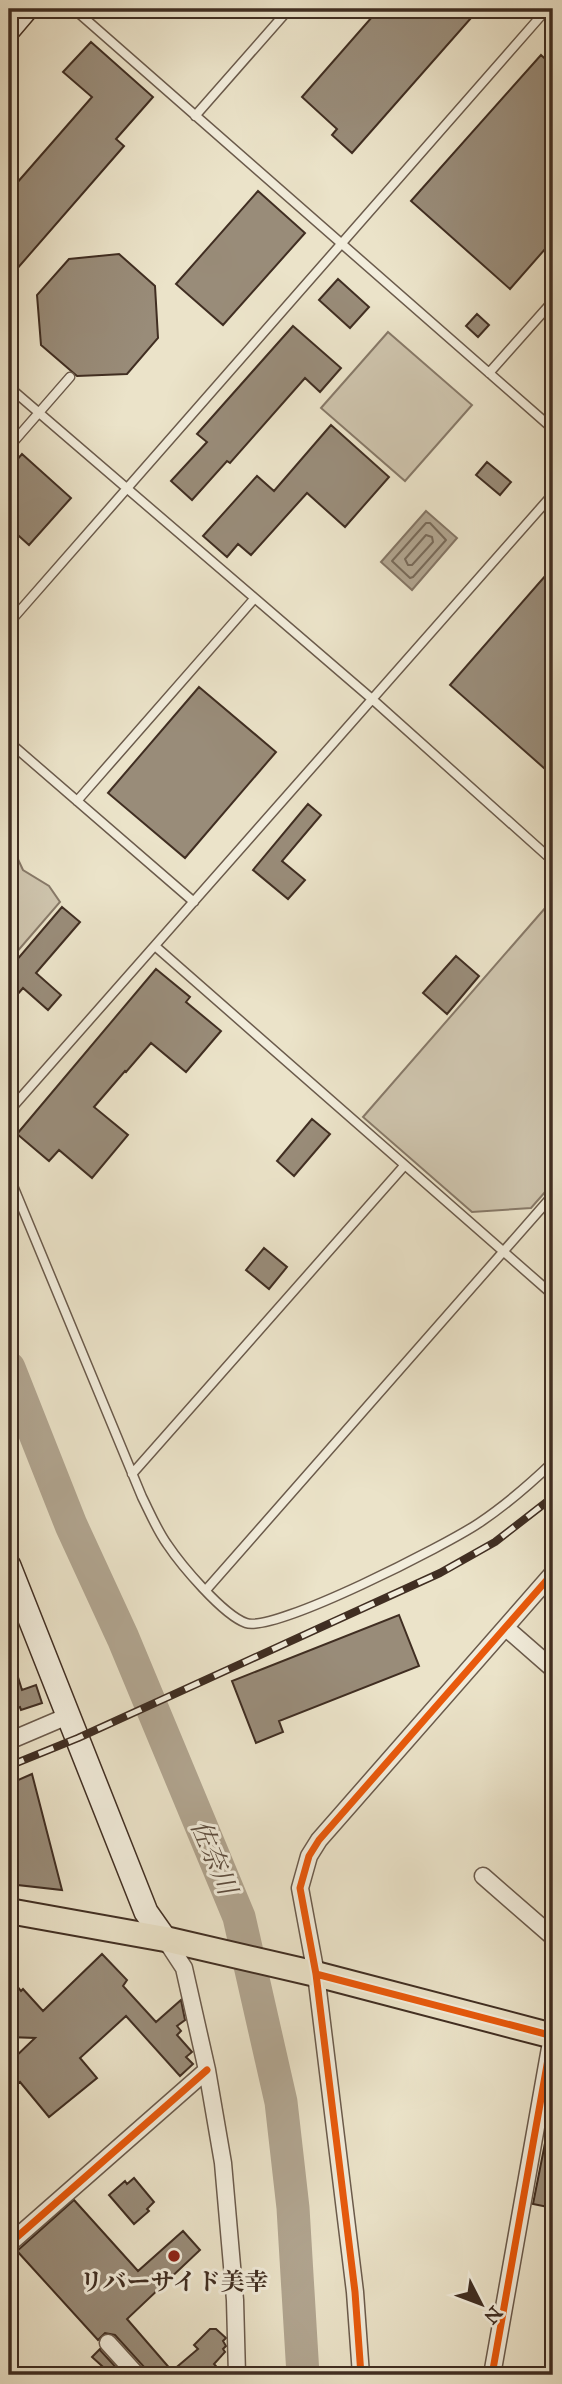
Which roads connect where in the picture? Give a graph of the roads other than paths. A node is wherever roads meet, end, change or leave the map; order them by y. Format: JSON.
{"nodes":[{"id":1,"x":26,"y":9,"type":"edge"},
{"id":2,"x":74,"y":9,"type":"edge"},
{"id":3,"x":289,"y":9,"type":"edge"},
{"id":4,"x":547,"y":9,"type":"edge"},
{"id":5,"x":9,"y":29,"type":"edge"},
{"id":6,"x":195,"y":116,"type":"junction"},
{"id":7,"x":341,"y":244,"type":"junction"},
{"id":8,"x":553,"y":301,"type":"edge"},
{"id":9,"x":489,"y":373,"type":"junction"},
{"id":10,"x":70,"y":377,"type":"dead end"},
{"id":11,"x":9,"y":387,"type":"edge"},
{"id":12,"x":38,"y":413,"type":"junction"},
{"id":13,"x":553,"y":429,"type":"edge"},
{"id":14,"x":9,"y":447,"type":"edge"},
{"id":15,"x":126,"y":489,"type":"junction"},
{"id":16,"x":553,"y":494,"type":"edge"},
{"id":17,"x":254,"y":599,"type":"junction"},
{"id":18,"x":9,"y":622,"type":"edge"},
{"id":19,"x":372,"y":699,"type":"junction"},
{"id":20,"x":9,"y":742,"type":"edge"},
{"id":21,"x":77,"y":801,"type":"junction"},
{"id":22,"x":553,"y":861,"type":"edge"},
{"id":23,"x":194,"y":902,"type":"junction"},
{"id":24,"x":155,"y":946,"type":"junction"},
{"id":25,"x":9,"y":1111,"type":"edge"},
{"id":26,"x":404,"y":1166,"type":"junction"},
{"id":27,"x":9,"y":1176,"type":"edge"},
{"id":28,"x":553,"y":1195,"type":"edge"},
{"id":29,"x":504,"y":1251,"type":"junction"},
{"id":30,"x":553,"y":1294,"type":"edge"},
{"id":31,"x":553,"y":1462,"type":"edge"},
{"id":32,"x":132,"y":1474,"type":"junction"},
{"id":33,"x":9,"y":1566,"type":"edge"},
{"id":34,"x":553,"y":1573,"type":"edge"},
{"id":35,"x":206,"y":1590,"type":"junction"},
{"id":36,"x":506,"y":1628,"type":"junction"},
{"id":37,"x":553,"y":1669,"type":"edge"},
{"id":38,"x":70,"y":1715,"type":"junction"},
{"id":39,"x":9,"y":1741,"type":"edge"},
{"id":40,"x":483,"y":1876,"type":"dead end"},
{"id":41,"x":9,"y":1911,"type":"edge"},
{"id":42,"x":553,"y":1937,"type":"edge"},
{"id":43,"x":165,"y":1939,"type":"junction"},
{"id":44,"x":316,"y":1974,"type":"junction"},
{"id":45,"x":553,"y":2034,"type":"edge"},
{"id":46,"x":206,"y":2070,"type":"junction"},
{"id":47,"x":9,"y":2244,"type":"edge"},
{"id":48,"x":108,"y":2343,"type":"dead end"},
{"id":49,"x":137,"y":2375,"type":"edge"},
{"id":50,"x":237,"y":2375,"type":"edge"},
{"id":51,"x":361,"y":2375,"type":"edge"},
{"id":52,"x":492,"y":2375,"type":"edge"}],
"edges":[{"from":1,"to":5,"type":"street"},
{"from":2,"to":6,"type":"lane"},
{"from":3,"to":6,"type":"lane"},
{"from":4,"to":7,"type":"lane"},
{"from":6,"to":7,"type":"lane"},
{"from":7,"to":9,"type":"lane"},
{"from":7,"to":15,"type":"lane"},
{"from":8,"to":9,"type":"lane"},
{"from":9,"to":13,"type":"lane"},
{"from":10,"to":12,"type":"lane"},
{"from":11,"to":12,"type":"lane"},
{"from":12,"to":14,"type":"lane"},
{"from":12,"to":15,"type":"lane"},
{"from":15,"to":17,"type":"lane"},
{"from":15,"to":18,"type":"lane"},
{"from":16,"to":19,"type":"lane"},
{"from":17,"to":19,"type":"lane"},
{"from":17,"to":21,"type":"lane"},
{"from":19,"to":22,"type":"lane"},
{"from":19,"to":23,"type":"lane"},
{"from":20,"to":21,"type":"lane"},
{"from":21,"to":23,"type":"lane"},
{"from":23,"to":24,"type":"lane"},
{"from":24,"to":25,"type":"lane"},
{"from":24,"to":26,"type":"lane"},
{"from":26,"to":29,"type":"lane"},
{"from":26,"to":32,"type":"lane"},
{"from":27,"to":32,"type":"lane"},
{"from":28,"to":29,"type":"lane"},
{"from":29,"to":30,"type":"lane"},
{"from":29,"to":35,"type":"lane"},
{"from":31,"to":35,"type":"lane"},
{"from":32,"to":35,"type":"lane"},
{"from":33,"to":38,"type":"street"},
{"from":34,"to":36,"type":"street"},
{"from":36,"to":37,"type":"street"},
{"from":36,"to":44,"type":"street"},
{"from":38,"to":39,"type":"street"},
{"from":38,"to":43,"type":"street"},
{"from":40,"to":42,"type":"street"},
{"from":41,"to":43,"type":"main road"},
{"from":43,"to":44,"type":"main road"},
{"from":43,"to":46,"type":"street"},
{"from":44,"to":45,"type":"main road"},
{"from":44,"to":51,"type":"street"},
{"from":45,"to":52,"type":"street"},
{"from":46,"to":47,"type":"street"},
{"from":46,"to":50,"type":"street"},
{"from":48,"to":49,"type":"street"}]}
